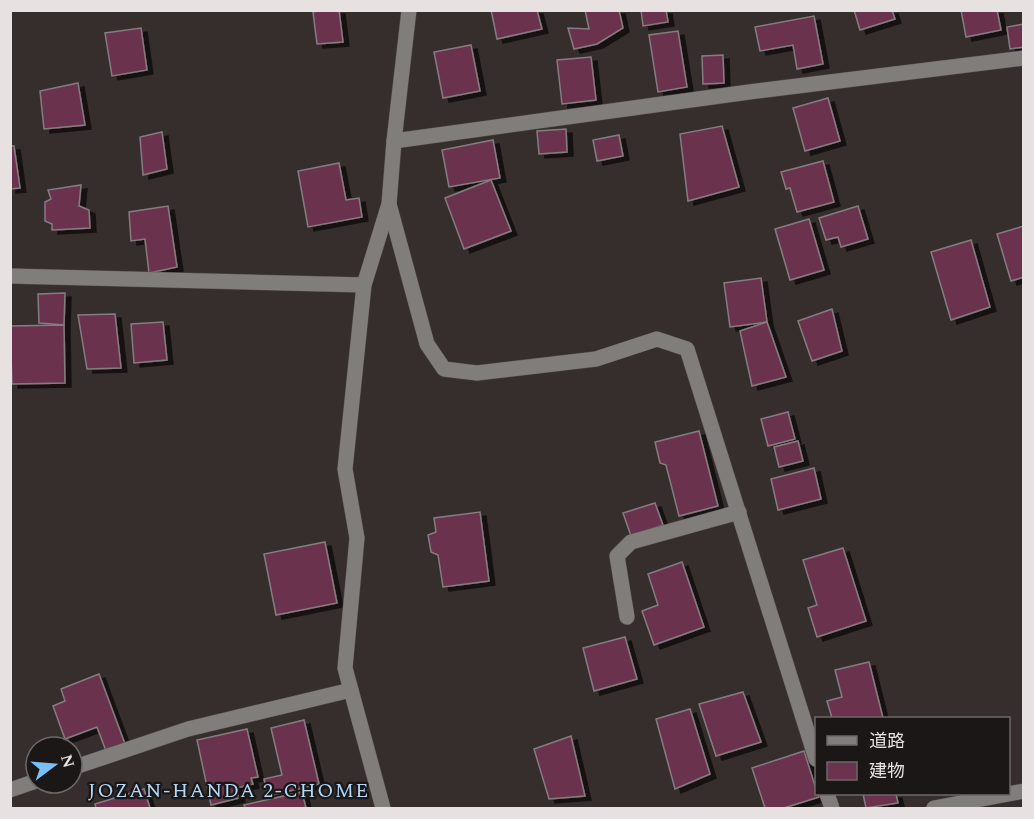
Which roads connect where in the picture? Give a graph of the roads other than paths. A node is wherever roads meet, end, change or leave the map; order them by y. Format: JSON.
{"nodes":[{"id":1,"x":409,"y":10,"type":"edge"},
{"id":2,"x":1023,"y":58,"type":"edge"},
{"id":3,"x":394,"y":141,"type":"junction"},
{"id":4,"x":389,"y":204,"type":"junction"},
{"id":5,"x":10,"y":276,"type":"edge"},
{"id":6,"x":364,"y":285,"type":"junction"},
{"id":7,"x":739,"y":512,"type":"junction"},
{"id":8,"x":627,"y":617,"type":"dead end"},
{"id":9,"x":351,"y":690,"type":"junction"},
{"id":10,"x":815,"y":756,"type":"edge"},
{"id":11,"x":84,"y":764,"type":"edge"},
{"id":12,"x":1002,"y":795,"type":"edge"},
{"id":13,"x":383,"y":808,"type":"edge"},
{"id":14,"x":934,"y":808,"type":"edge"}],
"edges":[{"from":1,"to":3,"type":"street"},
{"from":2,"to":3,"type":"street"},
{"from":3,"to":4,"type":"street"},
{"from":4,"to":6,"type":"street"},
{"from":4,"to":7,"type":"street"},
{"from":5,"to":6,"type":"street"},
{"from":6,"to":9,"type":"street"},
{"from":7,"to":8,"type":"street"},
{"from":7,"to":10,"type":"street"},
{"from":9,"to":11,"type":"street"},
{"from":9,"to":13,"type":"street"},
{"from":12,"to":14,"type":"street"}]}
